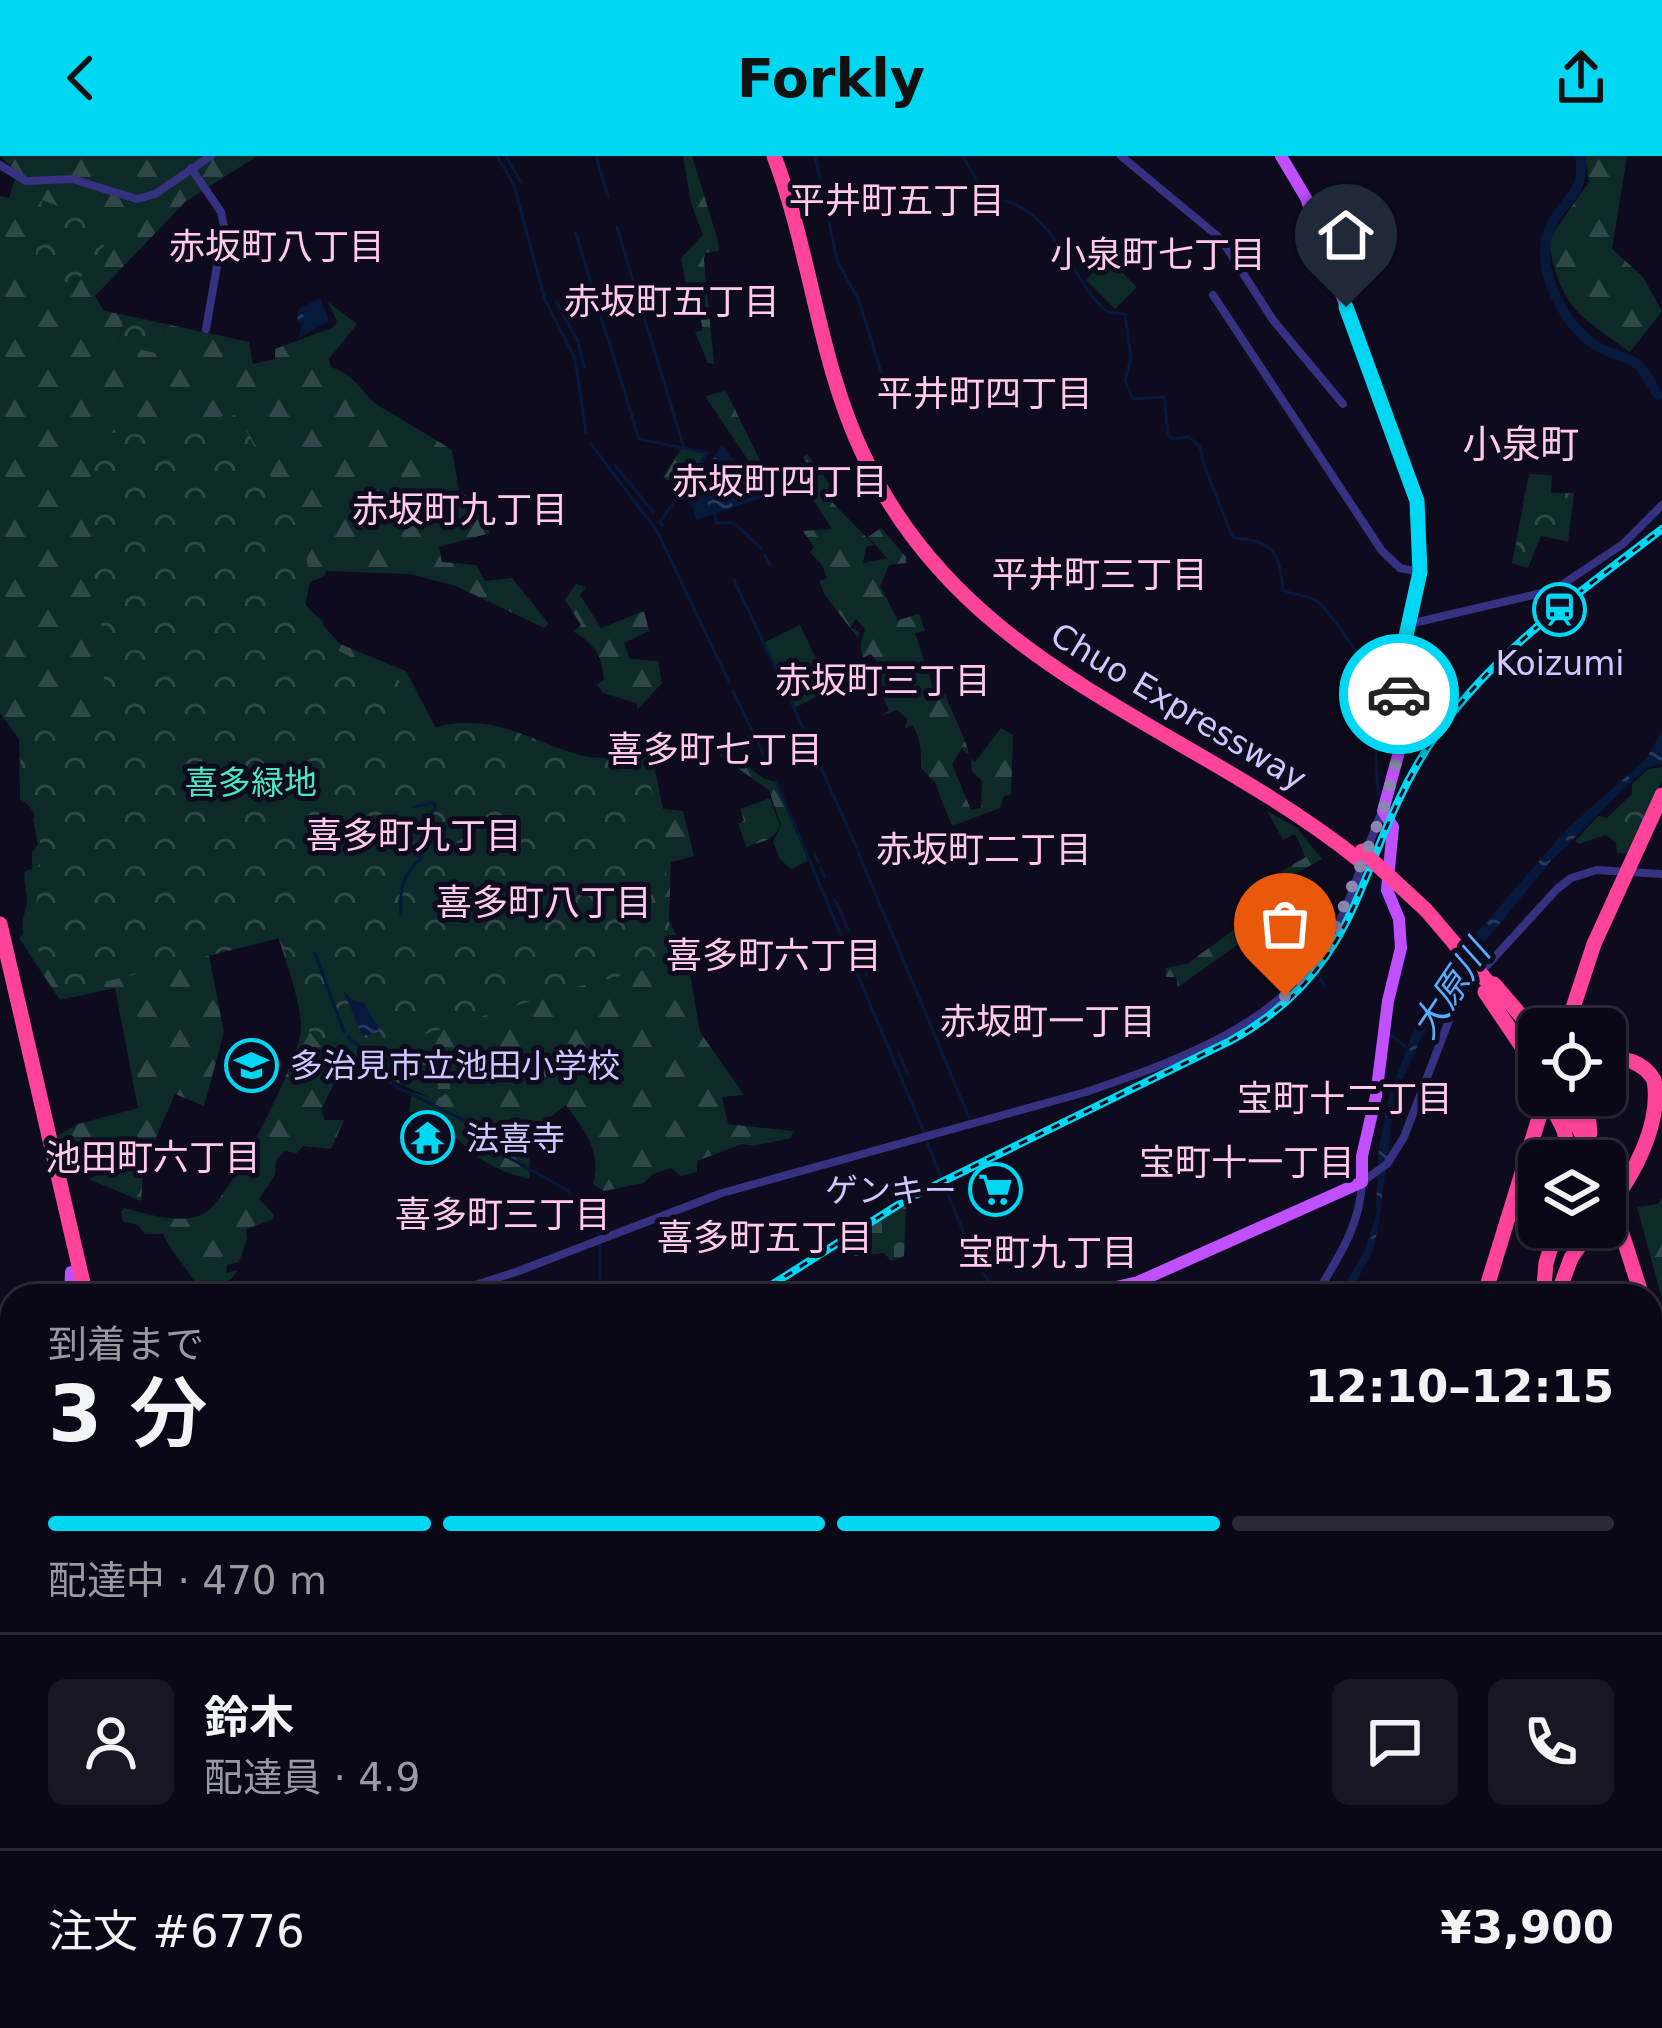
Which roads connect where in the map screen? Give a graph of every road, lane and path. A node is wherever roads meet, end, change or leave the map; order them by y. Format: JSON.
{"nodes":[{"id":1,"x":211,"y":156,"type":"edge"},
{"id":2,"x":774,"y":156,"type":"edge"},
{"id":3,"x":783,"y":156,"type":"edge"},
{"id":4,"x":1121,"y":156,"type":"edge"},
{"id":5,"x":1282,"y":156,"type":"edge"},
{"id":6,"x":0,"y":165,"type":"edge"},
{"id":7,"x":191,"y":168,"type":"junction"},
{"id":8,"x":1213,"y":296,"type":"dead end"},
{"id":9,"x":206,"y":329,"type":"dead end"},
{"id":10,"x":1342,"y":404,"type":"dead end"},
{"id":11,"x":1662,"y":505,"type":"edge"},
{"id":12,"x":1420,"y":572,"type":"junction"},
{"id":13,"x":1409,"y":624,"type":"junction"},
{"id":14,"x":1662,"y":795,"type":"edge"},
{"id":15,"x":1662,"y":814,"type":"edge"},
{"id":16,"x":1381,"y":815,"type":"junction"},
{"id":17,"x":1360,"y":855,"type":"junction"},
{"id":18,"x":1631,"y":872,"type":"junction"},
{"id":19,"x":1662,"y":874,"type":"edge"},
{"id":20,"x":0,"y":924,"type":"edge"},
{"id":21,"x":0,"y":964,"type":"edge"},
{"id":22,"x":1490,"y":987,"type":"junction"},
{"id":23,"x":1575,"y":1008,"type":"edge"},
{"id":24,"x":1518,"y":1016,"type":"edge"},
{"id":25,"x":1518,"y":1036,"type":"edge"},
{"id":26,"x":1518,"y":1045,"type":"edge"},
{"id":27,"x":1626,"y":1059,"type":"edge"},
{"id":28,"x":1626,"y":1069,"type":"edge"},
{"id":29,"x":1553,"y":1116,"type":"edge"},
{"id":30,"x":1368,"y":1179,"type":"junction"},
{"id":31,"x":1626,"y":1181,"type":"edge"},
{"id":32,"x":1626,"y":1186,"type":"edge"},
{"id":33,"x":1626,"y":1246,"type":"edge"},
{"id":34,"x":1551,"y":1248,"type":"edge"},
{"id":35,"x":1577,"y":1248,"type":"edge"},
{"id":36,"x":1622,"y":1248,"type":"edge"},
{"id":37,"x":72,"y":1284,"type":"edge"},
{"id":38,"x":83,"y":1284,"type":"edge"},
{"id":39,"x":478,"y":1284,"type":"edge"},
{"id":40,"x":1129,"y":1284,"type":"edge"},
{"id":41,"x":1323,"y":1284,"type":"edge"},
{"id":42,"x":1492,"y":1284,"type":"edge"},
{"id":43,"x":1549,"y":1284,"type":"edge"},
{"id":44,"x":1557,"y":1284,"type":"edge"},
{"id":45,"x":1633,"y":1284,"type":"edge"},
{"id":46,"x":1635,"y":1284,"type":"edge"}],
"edges":[{"from":1,"to":7,"type":"street"},
{"from":2,"to":17,"type":"highway","name":"Chuo Expressway"},
{"from":3,"to":17,"type":"highway","name":"Chuo Expressway"},
{"from":4,"to":10,"type":"street"},
{"from":5,"to":12,"type":"main road"},
{"from":6,"to":7,"type":"street"},
{"from":7,"to":9,"type":"street"},
{"from":8,"to":12,"type":"street"},
{"from":11,"to":13,"type":"street"},
{"from":12,"to":13,"type":"main road"},
{"from":13,"to":16,"type":"main road"},
{"from":14,"to":18,"type":"highway"},
{"from":15,"to":18,"type":"highway"},
{"from":16,"to":30,"type":"main road"},
{"from":16,"to":39,"type":"street"},
{"from":17,"to":22,"type":"highway","name":"Chuo Expressway","bridge":true},
{"from":18,"to":19,"type":"street"},
{"from":18,"to":23,"type":"highway"},
{"from":18,"to":30,"type":"street"},
{"from":20,"to":38,"type":"highway"},
{"from":21,"to":37,"type":"highway"},
{"from":22,"to":24,"type":"highway"},
{"from":22,"to":25,"type":"highway"},
{"from":22,"to":26,"type":"highway"},
{"from":27,"to":32,"type":"highway"},
{"from":28,"to":31,"type":"highway"},
{"from":29,"to":42,"type":"highway"},
{"from":30,"to":40,"type":"main road"},
{"from":30,"to":41,"type":"street"},
{"from":33,"to":46,"type":"highway"},
{"from":34,"to":43,"type":"highway"},
{"from":35,"to":44,"type":"highway"},
{"from":36,"to":45,"type":"highway"}]}
